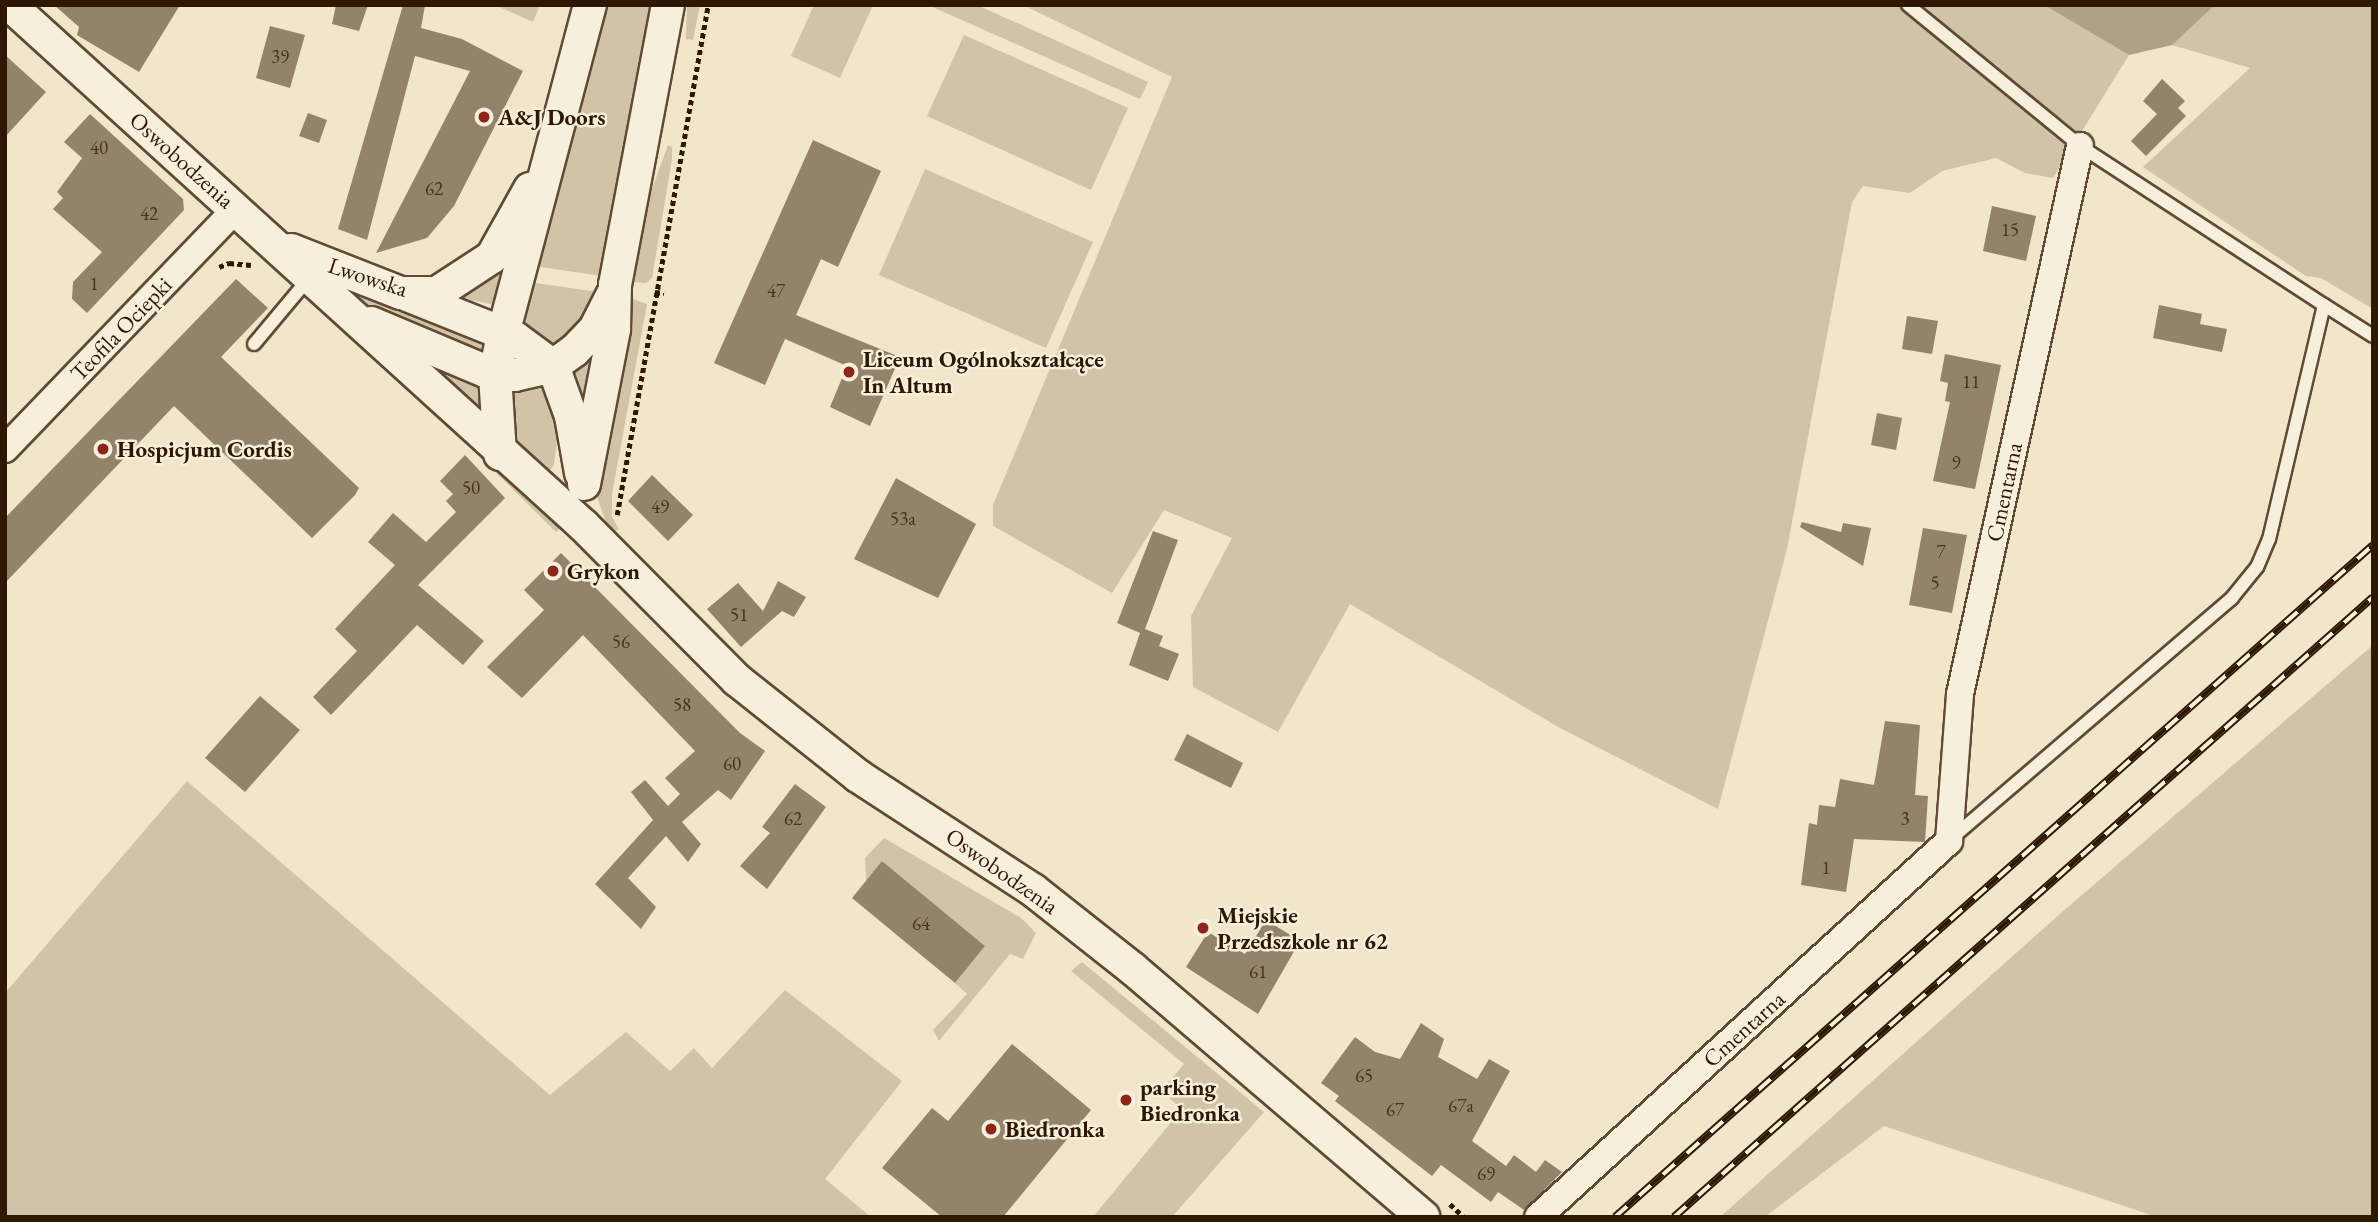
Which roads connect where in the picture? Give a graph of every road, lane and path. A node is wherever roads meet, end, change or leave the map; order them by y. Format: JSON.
{"nodes":[{"id":1,"x":590,"y":5,"type":"edge"},
{"id":2,"x":668,"y":5,"type":"edge"},
{"id":3,"x":708,"y":5,"type":"edge"},
{"id":4,"x":1908,"y":5,"type":"edge"},
{"id":5,"x":8,"y":6,"type":"edge"},
{"id":6,"x":551,"y":140,"type":"junction"},
{"id":7,"x":2080,"y":146,"type":"junction"},
{"id":8,"x":236,"y":209,"type":"junction"},
{"id":9,"x":273,"y":243,"type":"junction"},
{"id":10,"x":310,"y":276,"type":"junction"},
{"id":11,"x":614,"y":290,"type":"junction"},
{"id":12,"x":655,"y":292,"type":"junction"},
{"id":13,"x":401,"y":293,"type":"junction"},
{"id":14,"x":664,"y":293,"type":"dead end"},
{"id":15,"x":2324,"y":305,"type":"junction"},
{"id":16,"x":352,"y":315,"type":"junction"},
{"id":17,"x":503,"y":334,"type":"junction"},
{"id":18,"x":2373,"y":336,"type":"edge"},
{"id":19,"x":254,"y":344,"type":"dead end"},
{"id":20,"x":552,"y":366,"type":"junction"},
{"id":21,"x":495,"y":375,"type":"junction"},
{"id":22,"x":5,"y":449,"type":"edge"},
{"id":23,"x":500,"y":454,"type":"junction"},
{"id":24,"x":584,"y":484,"type":"junction"},
{"id":25,"x":584,"y":526,"type":"junction"},
{"id":26,"x":608,"y":554,"type":"junction"},
{"id":27,"x":1949,"y":841,"type":"junction"},
{"id":28,"x":1423,"y":1217,"type":"edge"},
{"id":29,"x":1538,"y":1217,"type":"edge"}],
"edges":[{"from":1,"to":6,"type":"street","name":"Lwowska"},
{"from":2,"to":11,"type":"street"},
{"from":3,"to":12,"type":"path"},
{"from":4,"to":7,"type":"lane"},
{"from":5,"to":8,"type":"street","name":"Oswobodzenia"},
{"from":6,"to":13,"type":"street","name":"Lwowska"},
{"from":6,"to":17,"type":"street","name":"Lwowska"},
{"from":7,"to":15,"type":"lane"},
{"from":7,"to":27,"type":"street","name":"Cmentarna"},
{"from":8,"to":9,"type":"street","name":"Oswobodzenia"},
{"from":8,"to":22,"type":"street","name":"Teofila Ociepki"},
{"from":9,"to":10,"type":"street","name":"Oswobodzenia"},
{"from":9,"to":13,"type":"street","name":"Lwowska"},
{"from":10,"to":16,"type":"street","name":"Oswobodzenia"},
{"from":10,"to":19,"type":"lane"},
{"from":11,"to":20,"type":"street"},
{"from":11,"to":24,"type":"street"},
{"from":12,"to":14,"type":"path"},
{"from":12,"to":26,"type":"path"},
{"from":13,"to":17,"type":"street"},
{"from":15,"to":18,"type":"lane"},
{"from":15,"to":27,"type":"lane","name":"Cmentarna"},
{"from":16,"to":21,"type":"street","name":"Oswobodzenia"},
{"from":16,"to":23,"type":"street","name":"Oswobodzenia"},
{"from":17,"to":20,"type":"street"},
{"from":17,"to":21,"type":"street","name":"Lwowska"},
{"from":20,"to":21,"type":"street"},
{"from":20,"to":24,"type":"street"},
{"from":21,"to":23,"type":"street","name":"Lwowska"},
{"from":23,"to":25,"type":"street","name":"Oswobodzenia"},
{"from":24,"to":25,"type":"street"},
{"from":25,"to":26,"type":"street","name":"Oswobodzenia"},
{"from":26,"to":28,"type":"street","name":"Oswobodzenia"},
{"from":27,"to":29,"type":"street","name":"Cmentarna"}]}
